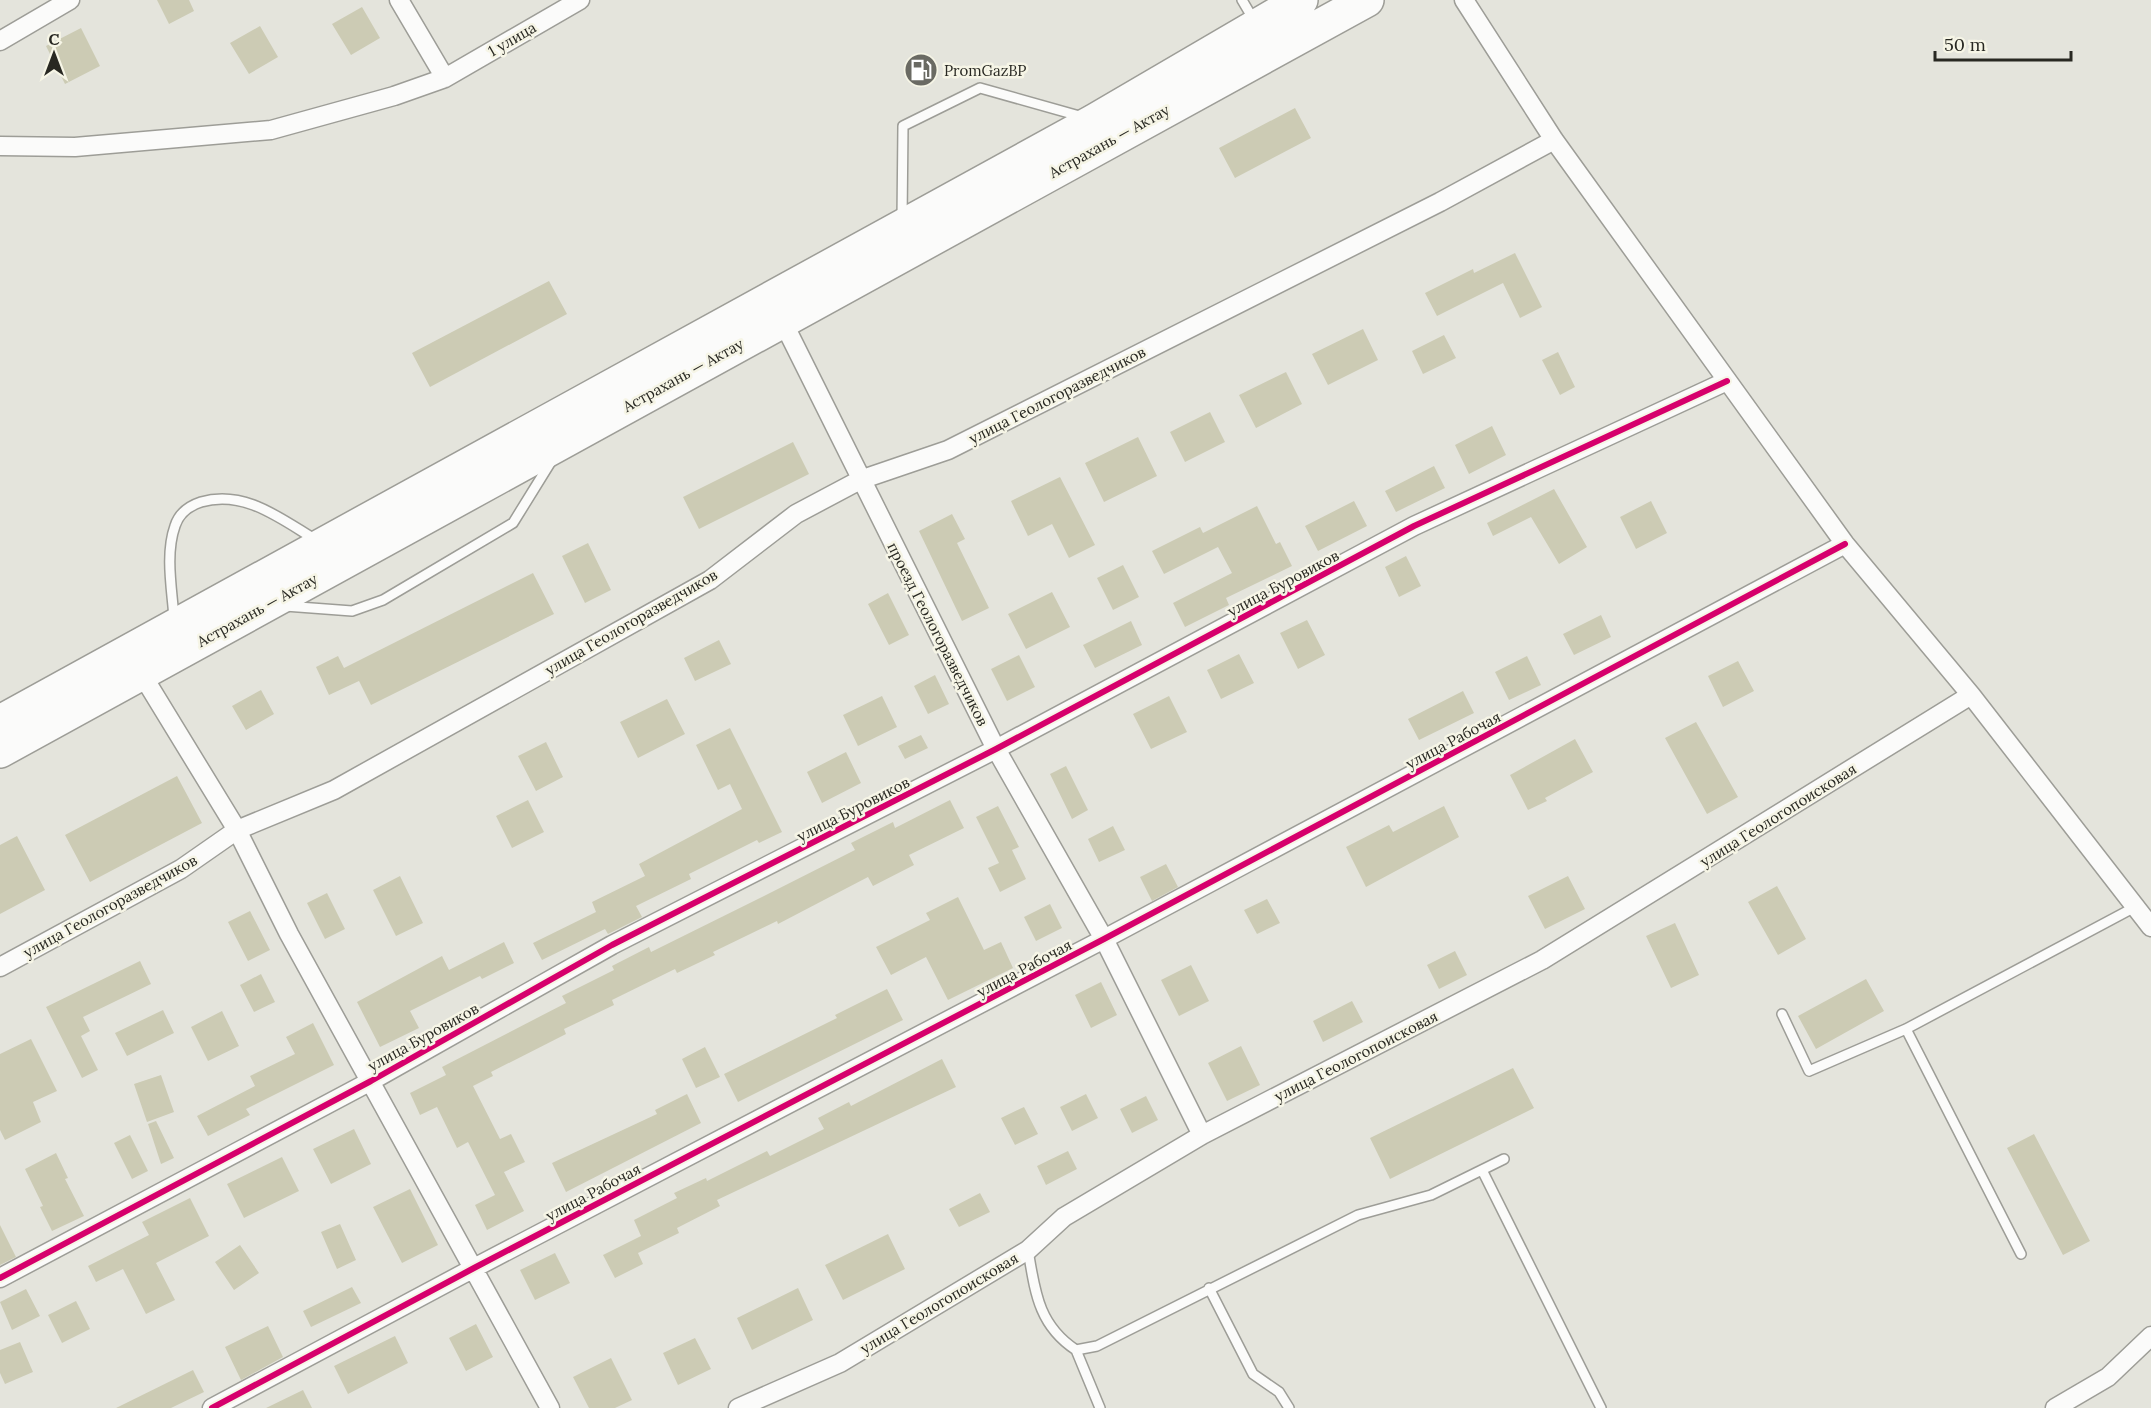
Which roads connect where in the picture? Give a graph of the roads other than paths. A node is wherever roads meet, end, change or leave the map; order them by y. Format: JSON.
{"nodes":[{"id":1,"x":70,"y":0,"type":"edge"},
{"id":2,"x":399,"y":0,"type":"edge"},
{"id":3,"x":580,"y":0,"type":"edge"},
{"id":4,"x":1301,"y":0,"type":"edge"},
{"id":5,"x":1367,"y":0,"type":"edge"},
{"id":6,"x":1464,"y":0,"type":"edge"},
{"id":7,"x":1249,"y":12,"type":"edge"},
{"id":8,"x":0,"y":41,"type":"edge"},
{"id":9,"x":444,"y":78,"type":"junction"},
{"id":10,"x":1094,"y":121,"type":"junction"},
{"id":11,"x":1554,"y":140,"type":"junction"},
{"id":12,"x":0,"y":146,"type":"edge"},
{"id":13,"x":902,"y":225,"type":"junction"},
{"id":14,"x":782,"y":320,"type":"junction"},
{"id":15,"x":1726,"y":381,"type":"junction"},
{"id":16,"x":565,"y":440,"type":"junction"},
{"id":17,"x":860,"y":480,"type":"junction"},
{"id":18,"x":323,"y":544,"type":"junction"},
{"id":19,"x":1845,"y":544,"type":"junction"},
{"id":20,"x":267,"y":604,"type":"junction"},
{"id":21,"x":175,"y":626,"type":"junction"},
{"id":22,"x":134,"y":663,"type":"junction"},
{"id":23,"x":1971,"y":695,"type":"junction"},
{"id":24,"x":0,"y":723,"type":"edge"},
{"id":25,"x":996,"y":749,"type":"junction"},
{"id":26,"x":0,"y":751,"type":"edge"},
{"id":27,"x":237,"y":830,"type":"junction"},
{"id":28,"x":2135,"y":907,"type":"junction"},
{"id":29,"x":2151,"y":927,"type":"edge"},
{"id":30,"x":1104,"y":939,"type":"junction"},
{"id":31,"x":0,"y":967,"type":"edge"},
{"id":32,"x":1782,"y":1014,"type":"dead end"},
{"id":33,"x":1906,"y":1029,"type":"junction"},
{"id":34,"x":371,"y":1081,"type":"junction"},
{"id":35,"x":1202,"y":1135,"type":"junction"},
{"id":36,"x":1504,"y":1159,"type":"dead end"},
{"id":37,"x":1482,"y":1170,"type":"junction"},
{"id":38,"x":1028,"y":1250,"type":"junction"},
{"id":39,"x":2021,"y":1254,"type":"dead end"},
{"id":40,"x":474,"y":1268,"type":"junction"},
{"id":41,"x":0,"y":1278,"type":"edge"},
{"id":42,"x":1209,"y":1288,"type":"junction"},
{"id":43,"x":2151,"y":1336,"type":"edge"},
{"id":44,"x":1076,"y":1350,"type":"junction"},
{"id":45,"x":212,"y":1408,"type":"edge"},
{"id":46,"x":550,"y":1408,"type":"edge"},
{"id":47,"x":738,"y":1408,"type":"edge"},
{"id":48,"x":1100,"y":1408,"type":"edge"},
{"id":49,"x":1289,"y":1408,"type":"edge"},
{"id":50,"x":1601,"y":1408,"type":"edge"},
{"id":51,"x":2055,"y":1408,"type":"edge"}],
"edges":[{"from":1,"to":8,"type":"street"},
{"from":2,"to":9,"type":"street"},
{"from":3,"to":9,"type":"street","name":"1 улица"},
{"from":4,"to":7,"type":"highway","name":"Астрахань — Актау"},
{"from":5,"to":14,"type":"highway","name":"Астрахань — Актау"},
{"from":6,"to":11,"type":"street"},
{"from":7,"to":10,"type":"highway","name":"Астрахань — Актау"},
{"from":9,"to":12,"type":"street","name":"1 улица"},
{"from":10,"to":13,"type":"highway","name":"Астрахань — Актау"},
{"from":10,"to":13,"type":"lane"},
{"from":11,"to":15,"type":"street"},
{"from":11,"to":17,"type":"street","name":"улица Геологоразведчиков"},
{"from":13,"to":18,"type":"highway","name":"Астрахань — Актау"},
{"from":14,"to":16,"type":"highway","name":"Астрахань — Актау"},
{"from":14,"to":17,"type":"street","name":"проезд Геологоразведчиков"},
{"from":15,"to":19,"type":"street"},
{"from":15,"to":25,"type":"street","name":"улица Буровиков"},
{"from":16,"to":20,"type":"highway","name":"Астрахань — Актау"},
{"from":16,"to":20,"type":"lane"},
{"from":17,"to":25,"type":"street","name":"проезд Геологоразведчиков"},
{"from":17,"to":27,"type":"street","name":"улица Геологоразведчиков"},
{"from":18,"to":21,"type":"highway","name":"Астрахань — Актау"},
{"from":18,"to":21,"type":"lane"},
{"from":19,"to":23,"type":"street"},
{"from":19,"to":30,"type":"street","name":"улица Рабочая"},
{"from":20,"to":22,"type":"highway","name":"Астрахань — Актау"},
{"from":21,"to":22,"type":"highway","name":"Астрахань — Актау"},
{"from":22,"to":24,"type":"highway","name":"Астрахань — Актау"},
{"from":22,"to":26,"type":"highway","name":"Астрахань — Актау"},
{"from":22,"to":27,"type":"street"},
{"from":23,"to":28,"type":"street"},
{"from":23,"to":35,"type":"street","name":"улица Геологопоисковая"},
{"from":25,"to":30,"type":"street","name":"проезд Геологоразведчиков"},
{"from":25,"to":34,"type":"street","name":"улица Буровиков"},
{"from":27,"to":31,"type":"street","name":"улица Геологоразведчиков"},
{"from":27,"to":34,"type":"street"},
{"from":28,"to":29,"type":"street"},
{"from":28,"to":33,"type":"lane"},
{"from":30,"to":35,"type":"street","name":"проезд Геологоразведчиков"},
{"from":30,"to":40,"type":"street","name":"улица Рабочая"},
{"from":32,"to":33,"type":"lane"},
{"from":33,"to":39,"type":"lane"},
{"from":34,"to":40,"type":"street"},
{"from":34,"to":41,"type":"street","name":"улица Буровиков"},
{"from":35,"to":38,"type":"street","name":"улица Геологопоисковая"},
{"from":36,"to":37,"type":"lane"},
{"from":37,"to":42,"type":"lane"},
{"from":37,"to":50,"type":"lane"},
{"from":38,"to":44,"type":"lane"},
{"from":38,"to":47,"type":"street","name":"улица Геологопоисковая"},
{"from":40,"to":45,"type":"street","name":"улица Рабочая"},
{"from":40,"to":46,"type":"street"},
{"from":42,"to":44,"type":"lane"},
{"from":42,"to":49,"type":"lane"},
{"from":43,"to":51,"type":"street"},
{"from":44,"to":48,"type":"lane"}]}
